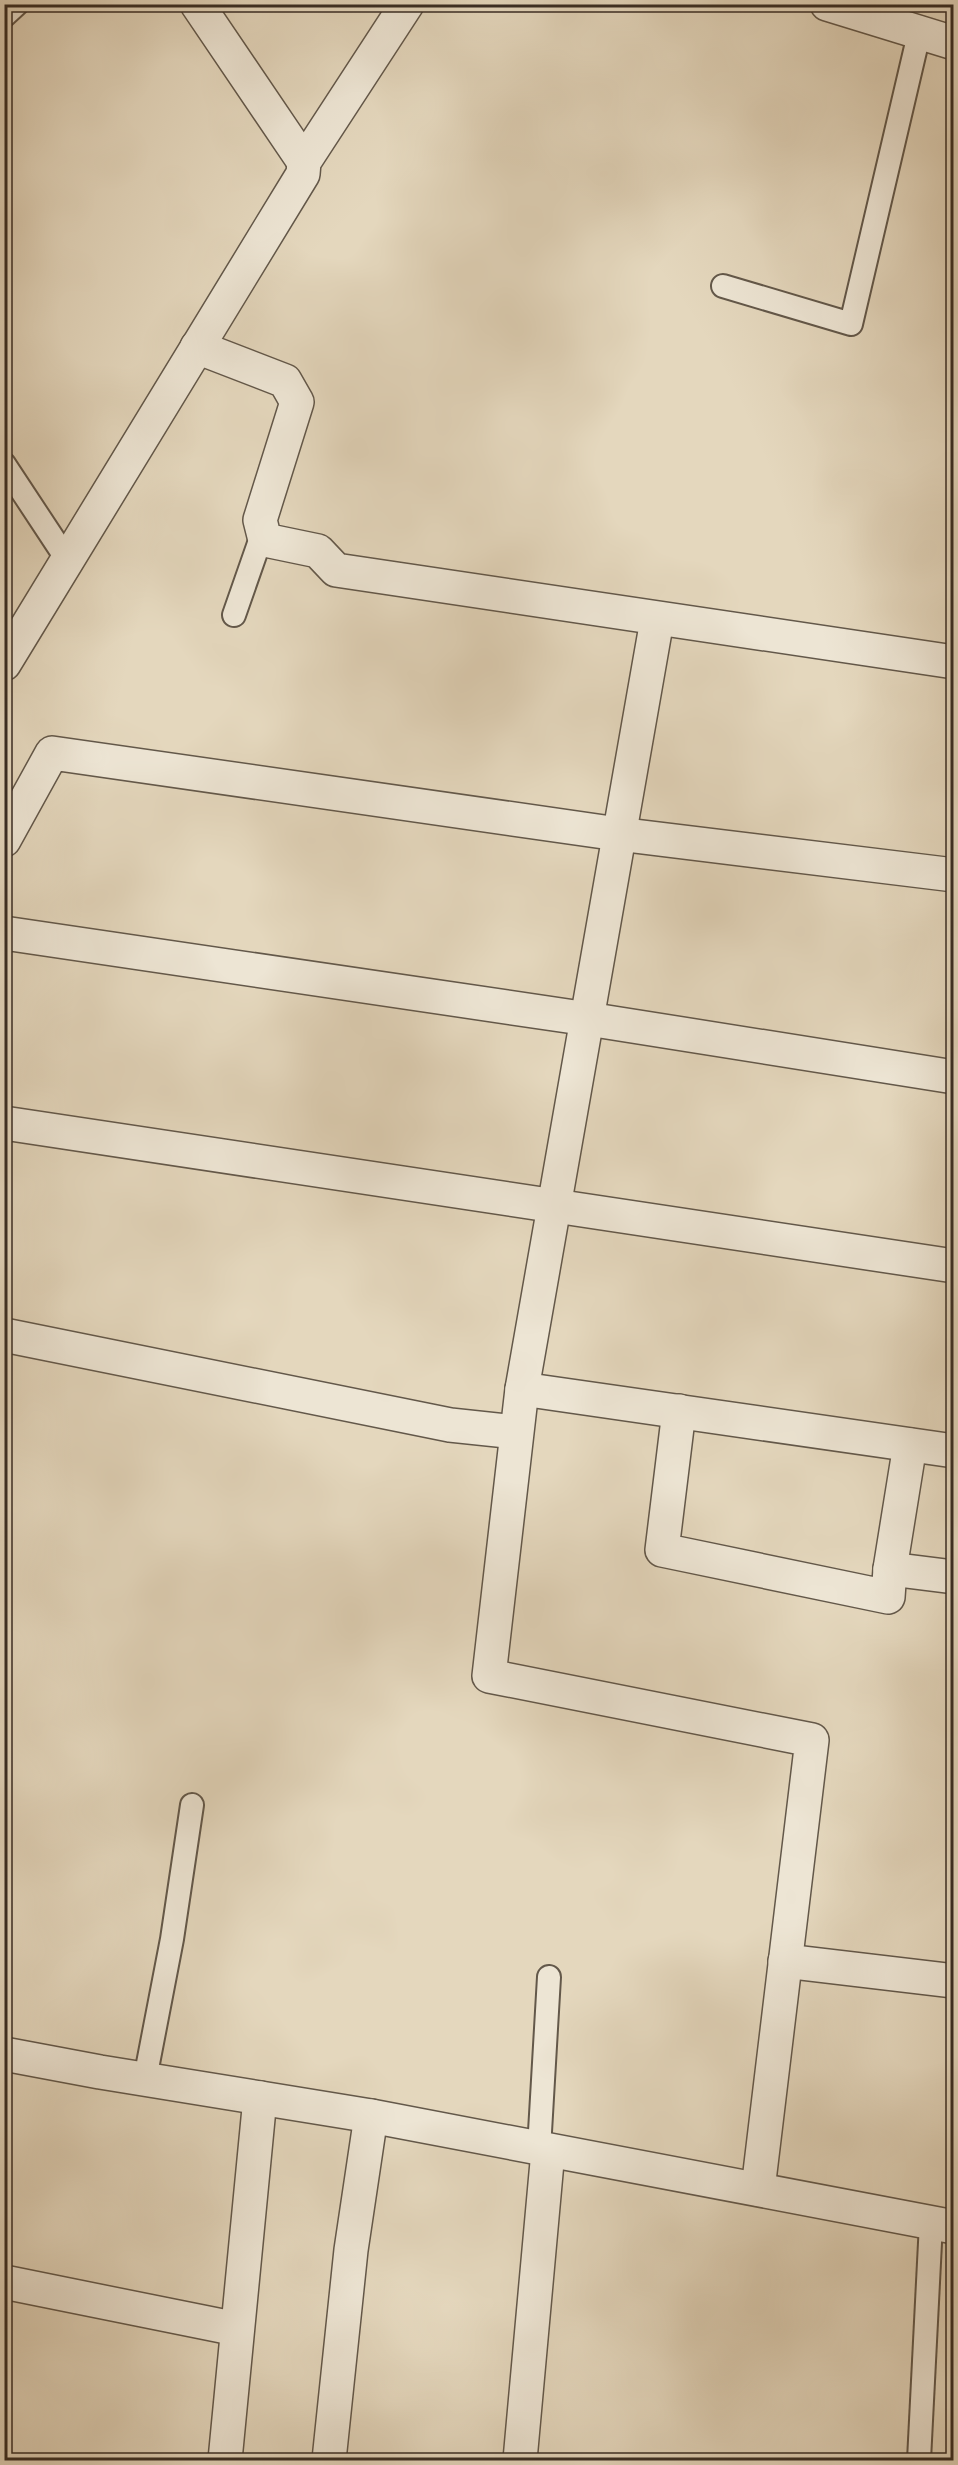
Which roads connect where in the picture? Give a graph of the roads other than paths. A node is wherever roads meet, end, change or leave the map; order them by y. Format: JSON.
{"nodes":[{"id":1,"x":17,"y":4,"type":"edge"},
{"id":2,"x":197,"y":4,"type":"edge"},
{"id":3,"x":407,"y":4,"type":"edge"},
{"id":4,"x":827,"y":4,"type":"edge"},
{"id":5,"x":4,"y":16,"type":"edge"},
{"id":6,"x":919,"y":34,"type":"junction"},
{"id":7,"x":954,"y":43,"type":"edge"},
{"id":8,"x":304,"y":162,"type":"junction"},
{"id":9,"x":723,"y":286,"type":"dead end"},
{"id":10,"x":197,"y":347,"type":"junction"},
{"id":11,"x":4,"y":464,"type":"edge"},
{"id":12,"x":263,"y":532,"type":"junction"},
{"id":13,"x":68,"y":561,"type":"junction"},
{"id":14,"x":234,"y":615,"type":"dead end"},
{"id":15,"x":657,"y":620,"type":"junction"},
{"id":16,"x":954,"y":662,"type":"edge"},
{"id":17,"x":4,"y":664,"type":"edge"},
{"id":18,"x":618,"y":834,"type":"junction"},
{"id":19,"x":4,"y":840,"type":"edge"},
{"id":20,"x":954,"y":875,"type":"edge"},
{"id":21,"x":4,"y":933,"type":"edge"},
{"id":22,"x":588,"y":1019,"type":"junction"},
{"id":23,"x":954,"y":1077,"type":"edge"},
{"id":24,"x":4,"y":1123,"type":"edge"},
{"id":25,"x":553,"y":1205,"type":"junction"},
{"id":26,"x":954,"y":1266,"type":"edge"},
{"id":27,"x":4,"y":1335,"type":"edge"},
{"id":28,"x":522,"y":1389,"type":"junction"},
{"id":29,"x":679,"y":1411,"type":"junction"},
{"id":30,"x":516,"y":1432,"type":"junction"},
{"id":31,"x":910,"y":1445,"type":"junction"},
{"id":32,"x":954,"y":1451,"type":"edge"},
{"id":33,"x":890,"y":1569,"type":"junction"},
{"id":34,"x":954,"y":1577,"type":"edge"},
{"id":35,"x":192,"y":1805,"type":"dead end"},
{"id":36,"x":785,"y":1961,"type":"junction"},
{"id":37,"x":549,"y":1977,"type":"dead end"},
{"id":38,"x":954,"y":1981,"type":"edge"},
{"id":39,"x":4,"y":2054,"type":"edge"},
{"id":40,"x":145,"y":2079,"type":"junction"},
{"id":41,"x":260,"y":2098,"type":"junction"},
{"id":42,"x":371,"y":2116,"type":"junction"},
{"id":43,"x":543,"y":2150,"type":"junction"},
{"id":44,"x":758,"y":2189,"type":"junction"},
{"id":45,"x":942,"y":2225,"type":"edge"},
{"id":46,"x":4,"y":2282,"type":"edge"},
{"id":47,"x":237,"y":2329,"type":"junction"},
{"id":48,"x":225,"y":2460,"type":"edge"},
{"id":49,"x":328,"y":2460,"type":"edge"},
{"id":50,"x":520,"y":2460,"type":"edge"},
{"id":51,"x":919,"y":2460,"type":"edge"}],
"edges":[{"from":1,"to":5,"type":"lane"},
{"from":2,"to":8,"type":"street"},
{"from":3,"to":8,"type":"street"},
{"from":4,"to":6,"type":"street"},
{"from":6,"to":7,"type":"street"},
{"from":6,"to":9,"type":"lane"},
{"from":8,"to":10,"type":"street"},
{"from":10,"to":12,"type":"street"},
{"from":10,"to":13,"type":"street"},
{"from":11,"to":13,"type":"lane"},
{"from":12,"to":14,"type":"lane"},
{"from":12,"to":15,"type":"street"},
{"from":13,"to":17,"type":"street"},
{"from":15,"to":16,"type":"street"},
{"from":15,"to":18,"type":"street"},
{"from":18,"to":19,"type":"street"},
{"from":18,"to":20,"type":"street"},
{"from":18,"to":22,"type":"street"},
{"from":21,"to":22,"type":"street"},
{"from":22,"to":23,"type":"street"},
{"from":22,"to":25,"type":"street"},
{"from":24,"to":25,"type":"street"},
{"from":25,"to":26,"type":"street"},
{"from":25,"to":28,"type":"street"},
{"from":27,"to":30,"type":"street"},
{"from":28,"to":29,"type":"street"},
{"from":28,"to":30,"type":"street"},
{"from":29,"to":31,"type":"street"},
{"from":29,"to":33,"type":"street"},
{"from":30,"to":36,"type":"street"},
{"from":31,"to":32,"type":"street"},
{"from":31,"to":33,"type":"street"},
{"from":33,"to":34,"type":"street"},
{"from":35,"to":40,"type":"lane"},
{"from":36,"to":38,"type":"street"},
{"from":36,"to":44,"type":"street"},
{"from":37,"to":43,"type":"lane"},
{"from":39,"to":40,"type":"street"},
{"from":40,"to":41,"type":"street"},
{"from":41,"to":42,"type":"street"},
{"from":41,"to":47,"type":"street"},
{"from":42,"to":43,"type":"street"},
{"from":42,"to":49,"type":"street"},
{"from":43,"to":44,"type":"street"},
{"from":43,"to":50,"type":"street"},
{"from":44,"to":45,"type":"street"},
{"from":45,"to":51,"type":"lane"},
{"from":46,"to":47,"type":"street"},
{"from":47,"to":48,"type":"street"}]}
